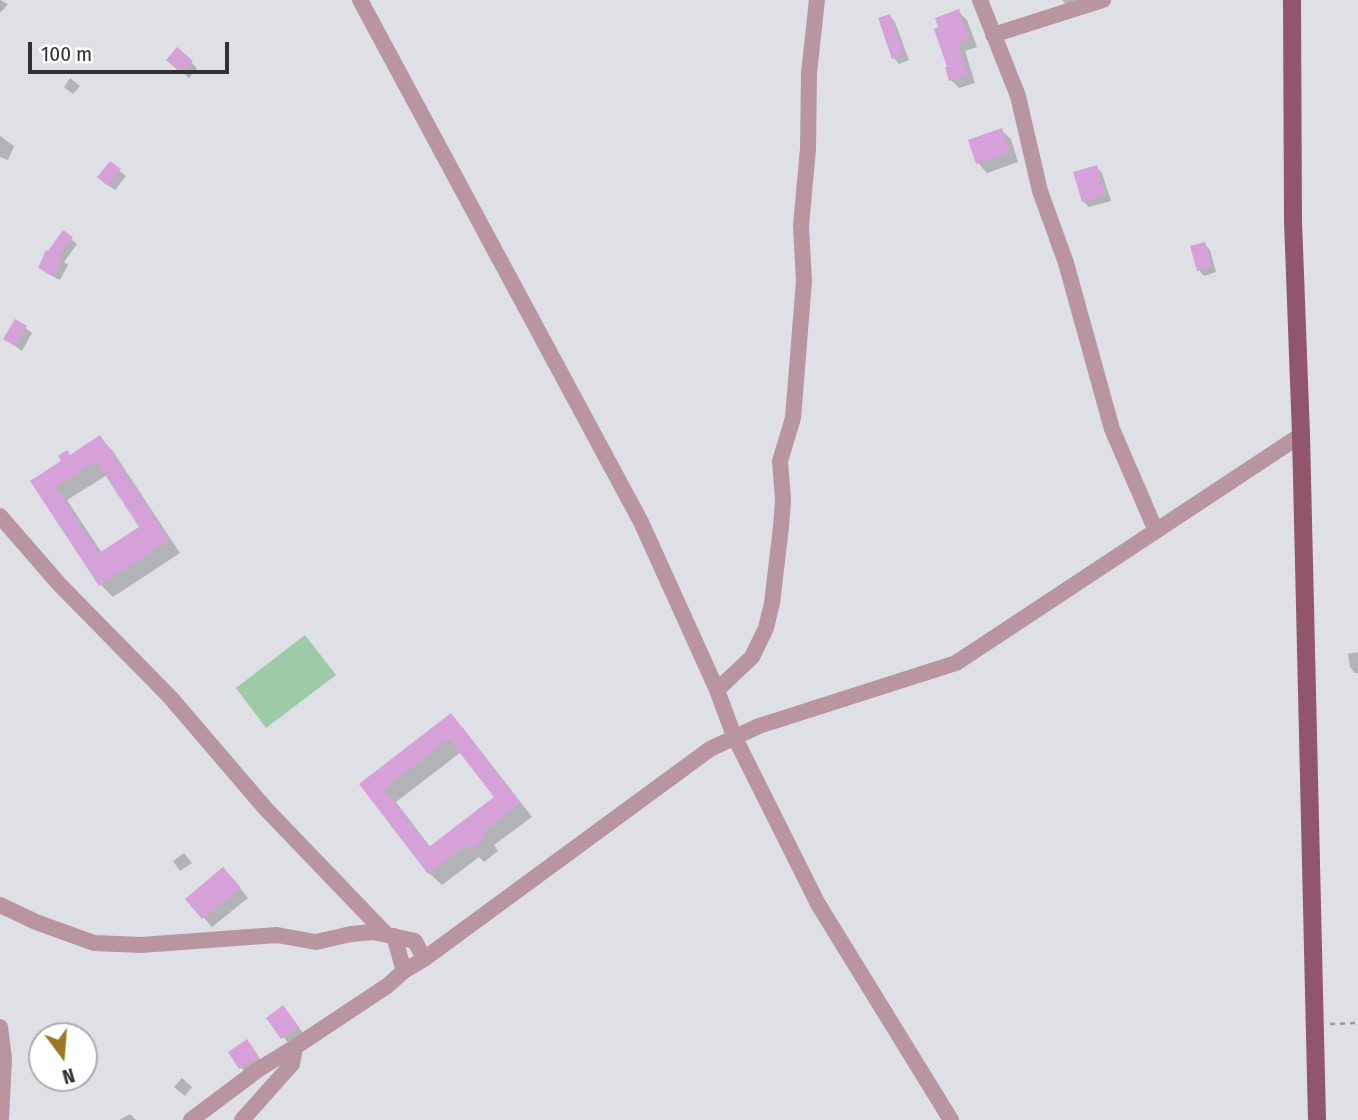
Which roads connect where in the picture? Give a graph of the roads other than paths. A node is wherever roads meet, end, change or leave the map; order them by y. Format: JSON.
{"nodes":[{"id":1,"x":360,"y":0,"type":"edge"},
{"id":2,"x":817,"y":0,"type":"edge"},
{"id":3,"x":980,"y":0,"type":"edge"},
{"id":4,"x":1103,"y":0,"type":"edge"},
{"id":5,"x":1292,"y":0,"type":"edge"},
{"id":6,"x":993,"y":35,"type":"junction"},
{"id":7,"x":1301,"y":435,"type":"junction"},
{"id":8,"x":0,"y":516,"type":"edge"},
{"id":9,"x":1156,"y":531,"type":"junction"},
{"id":10,"x":717,"y":690,"type":"junction"},
{"id":11,"x":734,"y":736,"type":"junction"},
{"id":12,"x":0,"y":905,"type":"edge"},
{"id":13,"x":390,"y":935,"type":"junction"},
{"id":14,"x":424,"y":959,"type":"junction"},
{"id":15,"x":404,"y":971,"type":"junction"},
{"id":16,"x":0,"y":1027,"type":"edge"},
{"id":17,"x":295,"y":1047,"type":"junction"},
{"id":18,"x":1,"y":1120,"type":"edge"},
{"id":19,"x":191,"y":1120,"type":"edge"},
{"id":20,"x":242,"y":1120,"type":"edge"},
{"id":21,"x":951,"y":1120,"type":"edge"},
{"id":22,"x":1317,"y":1120,"type":"edge"}],
"edges":[{"from":1,"to":10,"type":"street"},
{"from":2,"to":10,"type":"street"},
{"from":3,"to":6,"type":"street"},
{"from":4,"to":6,"type":"street"},
{"from":5,"to":7,"type":"main road"},
{"from":6,"to":9,"type":"street"},
{"from":7,"to":9,"type":"street"},
{"from":7,"to":22,"type":"main road"},
{"from":8,"to":13,"type":"street"},
{"from":9,"to":11,"type":"street"},
{"from":10,"to":11,"type":"street"},
{"from":11,"to":14,"type":"street"},
{"from":11,"to":21,"type":"street"},
{"from":12,"to":13,"type":"street"},
{"from":13,"to":14,"type":"street"},
{"from":13,"to":15,"type":"street"},
{"from":14,"to":15,"type":"street"},
{"from":15,"to":17,"type":"street"},
{"from":16,"to":18,"type":"street"},
{"from":17,"to":19,"type":"street"},
{"from":17,"to":20,"type":"street"}]}
